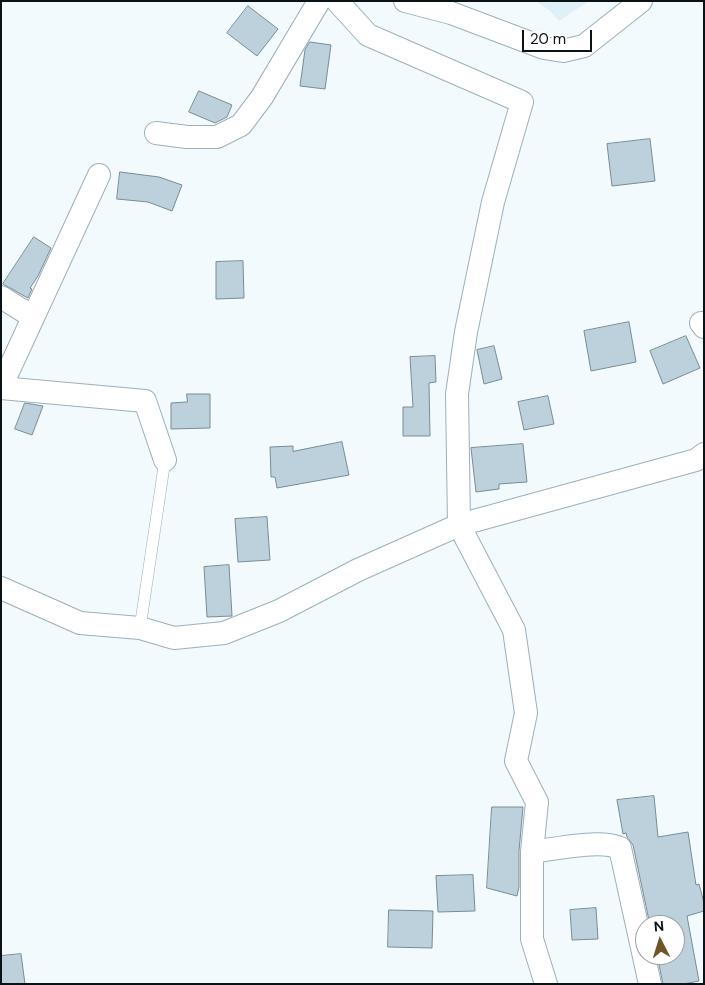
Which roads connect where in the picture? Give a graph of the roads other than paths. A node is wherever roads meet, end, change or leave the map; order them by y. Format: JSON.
{"nodes":[{"id":1,"x":319,"y":1,"type":"edge"},
{"id":2,"x":337,"y":1,"type":"edge"},
{"id":3,"x":404,"y":1,"type":"edge"},
{"id":4,"x":641,"y":1,"type":"edge"},
{"id":5,"x":156,"y":133,"type":"dead end"},
{"id":6,"x":99,"y":175,"type":"dead end"},
{"id":7,"x":1,"y":297,"type":"edge"},
{"id":8,"x":34,"y":317,"type":"junction"},
{"id":9,"x":1,"y":387,"type":"edge"},
{"id":10,"x":704,"y":454,"type":"edge"},
{"id":11,"x":165,"y":460,"type":"joint"},
{"id":12,"x":459,"y":525,"type":"junction"},
{"id":13,"x":1,"y":588,"type":"edge"},
{"id":14,"x":140,"y":628,"type":"junction"},
{"id":15,"x":532,"y":852,"type":"junction"},
{"id":16,"x":546,"y":984,"type":"edge"},
{"id":17,"x":650,"y":984,"type":"edge"}],
"edges":[{"from":1,"to":5,"type":"street"},
{"from":2,"to":12,"type":"street"},
{"from":3,"to":4,"type":"street"},
{"from":6,"to":8,"type":"street"},
{"from":7,"to":8,"type":"street"},
{"from":8,"to":9,"type":"street"},
{"from":9,"to":11,"type":"street"},
{"from":10,"to":12,"type":"street"},
{"from":11,"to":14,"type":"lane"},
{"from":12,"to":14,"type":"street"},
{"from":12,"to":15,"type":"street"},
{"from":13,"to":14,"type":"street"},
{"from":15,"to":16,"type":"street"},
{"from":15,"to":17,"type":"street"}]}
